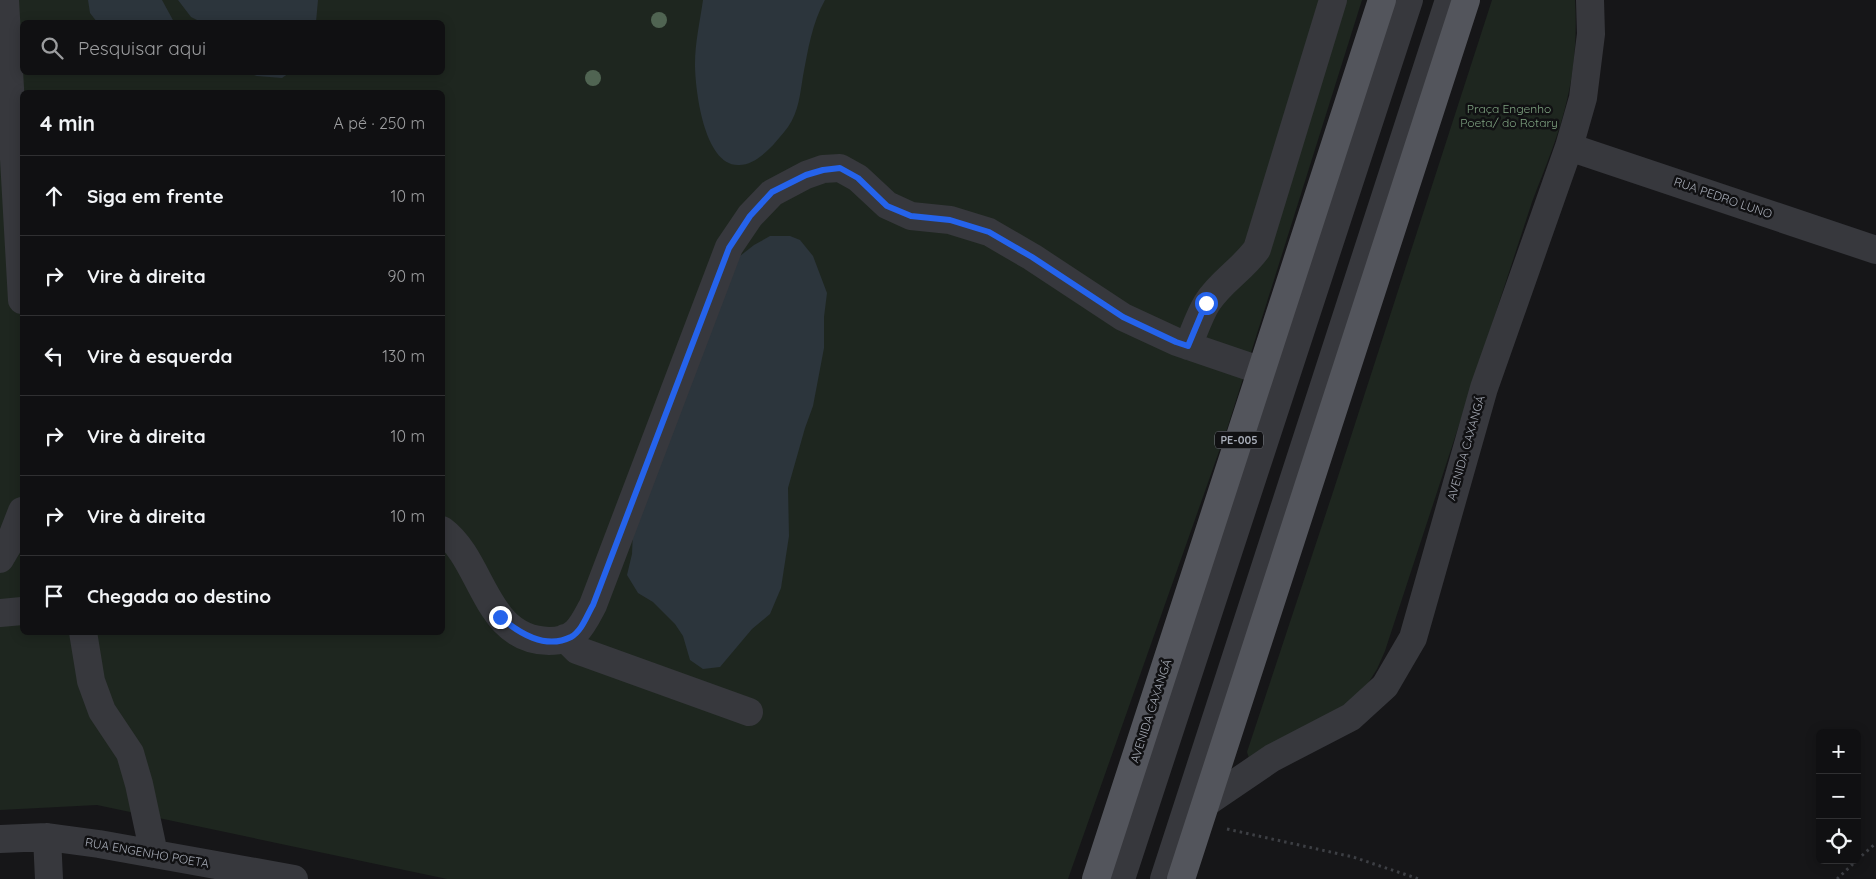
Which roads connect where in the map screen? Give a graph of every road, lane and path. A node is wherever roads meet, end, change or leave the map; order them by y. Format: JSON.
{"nodes":[{"id":1,"x":5,"y":0,"type":"edge"},
{"id":2,"x":1333,"y":0,"type":"edge"},
{"id":3,"x":1382,"y":0,"type":"edge"},
{"id":4,"x":1409,"y":0,"type":"edge"},
{"id":5,"x":1449,"y":0,"type":"edge"},
{"id":6,"x":1466,"y":0,"type":"edge"},
{"id":7,"x":1590,"y":0,"type":"edge"},
{"id":8,"x":1569,"y":147,"type":"junction"},
{"id":9,"x":1876,"y":250,"type":"edge"},
{"id":10,"x":20,"y":265,"type":"edge"},
{"id":11,"x":1188,"y":346,"type":"junction"},
{"id":12,"x":1262,"y":370,"type":"junction"},
{"id":13,"x":20,"y":516,"type":"edge"},
{"id":14,"x":445,"y":532,"type":"edge"},
{"id":15,"x":0,"y":559,"type":"edge"},
{"id":16,"x":20,"y":612,"type":"edge"},
{"id":17,"x":0,"y":613,"type":"edge"},
{"id":18,"x":84,"y":635,"type":"edge"},
{"id":19,"x":565,"y":638,"type":"junction"},
{"id":20,"x":749,"y":712,"type":"dead end"},
{"id":21,"x":1203,"y":813,"type":"junction"},
{"id":22,"x":47,"y":837,"type":"junction"},
{"id":23,"x":0,"y":839,"type":"edge"},
{"id":24,"x":1876,"y":843,"type":"edge"},
{"id":25,"x":154,"y":854,"type":"junction"},
{"id":26,"x":1861,"y":856,"type":"edge"},
{"id":27,"x":1853,"y":864,"type":"edge"},
{"id":28,"x":49,"y":879,"type":"edge"},
{"id":29,"x":294,"y":879,"type":"edge"},
{"id":30,"x":1096,"y":879,"type":"edge"},
{"id":31,"x":1121,"y":879,"type":"edge"},
{"id":32,"x":1164,"y":879,"type":"edge"},
{"id":33,"x":1181,"y":879,"type":"edge"},
{"id":34,"x":1418,"y":879,"type":"edge"},
{"id":35,"x":1838,"y":879,"type":"edge"}],
"edges":[{"from":1,"to":10,"type":"street"},
{"from":2,"to":11,"type":"street"},
{"from":3,"to":12,"type":"main road","name":"AVENIDA CAXANGÁ","number":"PE-005"},
{"from":4,"to":31,"type":"street"},
{"from":5,"to":32,"type":"street"},
{"from":6,"to":21,"type":"main road"},
{"from":7,"to":8,"type":"street","name":"AVENIDA CAXANGÁ"},
{"from":8,"to":9,"type":"street","name":"RUA PEDRO LUNO"},
{"from":8,"to":21,"type":"street","name":"AVENIDA CAXANGÁ"},
{"from":11,"to":12,"type":"street"},
{"from":11,"to":19,"type":"street"},
{"from":12,"to":30,"type":"main road","name":"AVENIDA CAXANGÁ","number":"PE-005"},
{"from":13,"to":15,"type":"street"},
{"from":14,"to":19,"type":"street"},
{"from":16,"to":17,"type":"street"},
{"from":18,"to":25,"type":"street"},
{"from":19,"to":20,"type":"street"},
{"from":21,"to":33,"type":"main road"},
{"from":21,"to":34,"type":"path"},
{"from":22,"to":23,"type":"street","name":"RUA ENGENHO POETA"},
{"from":22,"to":25,"type":"street","name":"RUA ENGENHO POETA"},
{"from":22,"to":28,"type":"street"},
{"from":24,"to":26,"type":"path"},
{"from":25,"to":29,"type":"street","name":"RUA ENGENHO POETA"},
{"from":27,"to":35,"type":"path"}]}
